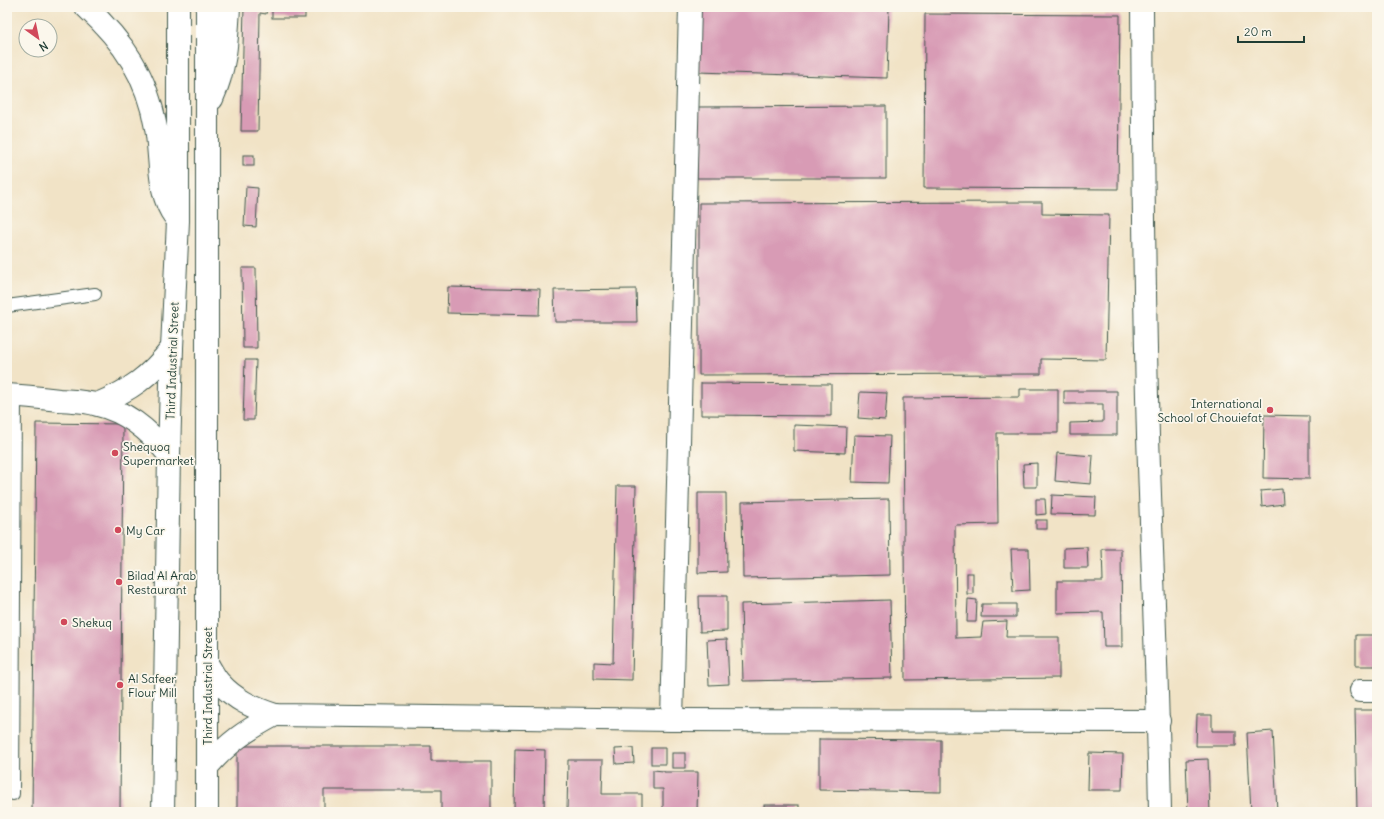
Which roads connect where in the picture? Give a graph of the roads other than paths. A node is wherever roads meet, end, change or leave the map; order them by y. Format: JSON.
{"nodes":[{"id":1,"x":86,"y":7,"type":"edge"},
{"id":2,"x":178,"y":7,"type":"edge"},
{"id":3,"x":207,"y":7,"type":"edge"},
{"id":4,"x":229,"y":7,"type":"edge"},
{"id":5,"x":690,"y":7,"type":"edge"},
{"id":6,"x":1142,"y":7,"type":"edge"},
{"id":7,"x":207,"y":110,"type":"junction"},
{"id":8,"x":178,"y":221,"type":"junction"},
{"id":9,"x":95,"y":294,"type":"dead end"},
{"id":10,"x":7,"y":306,"type":"edge"},
{"id":11,"x":172,"y":348,"type":"junction"},
{"id":12,"x":11,"y":396,"type":"edge"},
{"id":13,"x":97,"y":404,"type":"junction"},
{"id":14,"x":169,"y":455,"type":"junction"},
{"id":15,"x":208,"y":665,"type":"junction"},
{"id":16,"x":274,"y":714,"type":"junction"},
{"id":17,"x":672,"y":720,"type":"junction"},
{"id":18,"x":1159,"y":721,"type":"junction"},
{"id":19,"x":207,"y":767,"type":"junction"},
{"id":20,"x":13,"y":794,"type":"dead end"},
{"id":21,"x":163,"y":812,"type":"edge"},
{"id":22,"x":207,"y":812,"type":"edge"},
{"id":23,"x":1160,"y":812,"type":"edge"}],
"edges":[{"from":1,"to":8,"type":"street"},
{"from":2,"to":8,"type":"street","name":"Third Industrial Street"},
{"from":3,"to":7,"type":"street","name":"Third Industrial Street"},
{"from":4,"to":7,"type":"street"},
{"from":5,"to":17,"type":"street"},
{"from":6,"to":18,"type":"street"},
{"from":7,"to":15,"type":"street","name":"Third Industrial Street"},
{"from":8,"to":11,"type":"street","name":"Third Industrial Street"},
{"from":9,"to":10,"type":"lane"},
{"from":11,"to":13,"type":"street"},
{"from":11,"to":14,"type":"street","name":"Third Industrial Street"},
{"from":12,"to":13,"type":"street"},
{"from":12,"to":20,"type":"lane"},
{"from":13,"to":14,"type":"street"},
{"from":14,"to":21,"type":"street","name":"Third Industrial Street"},
{"from":15,"to":16,"type":"street"},
{"from":15,"to":19,"type":"street","name":"Third Industrial Street"},
{"from":16,"to":17,"type":"street"},
{"from":16,"to":19,"type":"street"},
{"from":17,"to":18,"type":"street"},
{"from":18,"to":23,"type":"street"},
{"from":19,"to":22,"type":"street","name":"Third Industrial Street"}]}
